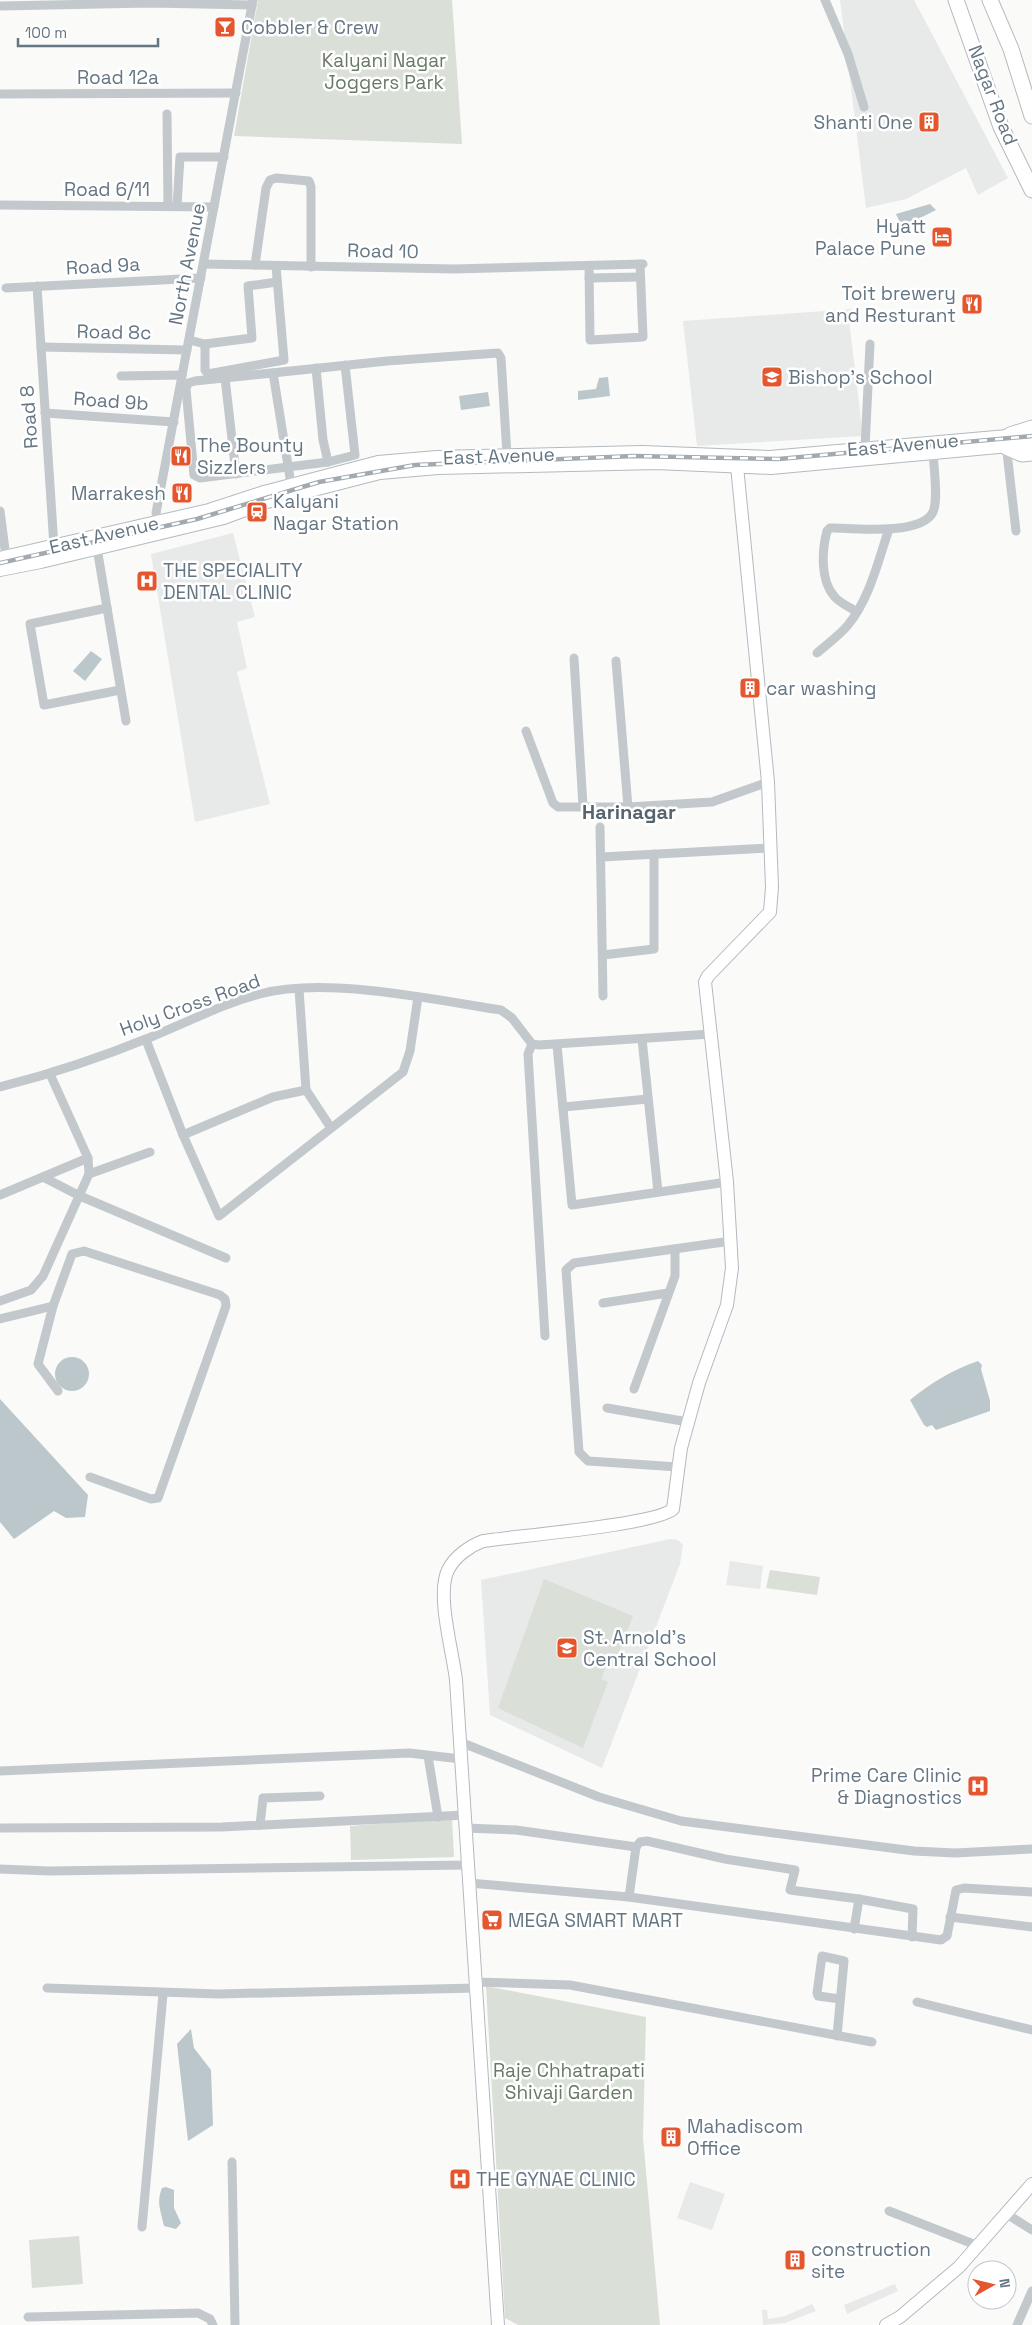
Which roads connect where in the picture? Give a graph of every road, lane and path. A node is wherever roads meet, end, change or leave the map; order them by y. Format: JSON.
{"nodes":[{"id":1,"x":825,"y":0,"type":"edge"},
{"id":2,"x":990,"y":0,"type":"edge"},
{"id":3,"x":151,"y":1,"type":"edge"},
{"id":4,"x":252,"y":2,"type":"edge"},
{"id":5,"x":960,"y":3,"type":"edge"},
{"id":6,"x":0,"y":6,"type":"edge"},
{"id":7,"x":236,"y":93,"type":"junction"},
{"id":8,"x":0,"y":94,"type":"edge"},
{"id":9,"x":864,"y":107,"type":"dead end"},
{"id":10,"x":167,"y":114,"type":"dead end"},
{"id":11,"x":1032,"y":116,"type":"edge"},
{"id":12,"x":224,"y":157,"type":"junction"},
{"id":13,"x":1032,"y":190,"type":"edge"},
{"id":14,"x":0,"y":205,"type":"edge"},
{"id":15,"x":168,"y":206,"type":"junction"},
{"id":16,"x":178,"y":206,"type":"junction"},
{"id":17,"x":214,"y":207,"type":"junction"},
{"id":18,"x":204,"y":264,"type":"junction"},
{"id":19,"x":254,"y":265,"type":"junction"},
{"id":20,"x":276,"y":266,"type":"junction"},
{"id":21,"x":589,"y":266,"type":"junction"},
{"id":22,"x":311,"y":267,"type":"junction"},
{"id":23,"x":640,"y":277,"type":"junction"},
{"id":24,"x":201,"y":278,"type":"junction"},
{"id":25,"x":589,"y":278,"type":"junction"},
{"id":26,"x":277,"y":282,"type":"junction"},
{"id":27,"x":37,"y":286,"type":"junction"},
{"id":28,"x":6,"y":288,"type":"dead end"},
{"id":29,"x":189,"y":340,"type":"junction"},
{"id":30,"x":205,"y":344,"type":"junction"},
{"id":31,"x":870,"y":344,"type":"dead end"},
{"id":32,"x":41,"y":347,"type":"junction"},
{"id":33,"x":187,"y":350,"type":"junction"},
{"id":34,"x":345,"y":365,"type":"junction"},
{"id":35,"x":316,"y":368,"type":"junction"},
{"id":36,"x":273,"y":373,"type":"junction"},
{"id":37,"x":182,"y":375,"type":"junction"},
{"id":38,"x":121,"y":376,"type":"dead end"},
{"id":39,"x":225,"y":378,"type":"junction"},
{"id":40,"x":45,"y":413,"type":"junction"},
{"id":41,"x":174,"y":422,"type":"junction"},
{"id":42,"x":1032,"y":428,"type":"edge"},
{"id":43,"x":1032,"y":434,"type":"edge"},
{"id":44,"x":1007,"y":439,"type":"junction"},
{"id":45,"x":933,"y":442,"type":"junction"},
{"id":46,"x":1032,"y":444,"type":"edge"},
{"id":47,"x":865,"y":448,"type":"junction"},
{"id":48,"x":1032,"y":453,"type":"edge"},
{"id":49,"x":507,"y":455,"type":"junction"},
{"id":50,"x":933,"y":455,"type":"junction"},
{"id":51,"x":328,"y":462,"type":"junction"},
{"id":52,"x":736,"y":462,"type":"junction"},
{"id":53,"x":287,"y":468,"type":"junction"},
{"id":54,"x":236,"y":474,"type":"junction"},
{"id":55,"x":292,"y":490,"type":"junction"},
{"id":56,"x":0,"y":511,"type":"edge"},
{"id":57,"x":159,"y":528,"type":"junction"},
{"id":58,"x":889,"y":529,"type":"junction"},
{"id":59,"x":1016,"y":531,"type":"dead end"},
{"id":60,"x":54,"y":547,"type":"junction"},
{"id":61,"x":96,"y":548,"type":"junction"},
{"id":62,"x":3,"y":558,"type":"edge"},
{"id":63,"x":0,"y":570,"type":"edge"},
{"id":64,"x":107,"y":608,"type":"junction"},
{"id":65,"x":857,"y":612,"type":"junction"},
{"id":66,"x":817,"y":652,"type":"dead end"},
{"id":67,"x":574,"y":658,"type":"dead end"},
{"id":68,"x":616,"y":661,"type":"dead end"},
{"id":69,"x":120,"y":690,"type":"junction"},
{"id":70,"x":126,"y":721,"type":"dead end"},
{"id":71,"x":526,"y":731,"type":"dead end"},
{"id":72,"x":768,"y":782,"type":"junction"},
{"id":73,"x":583,"y":806,"type":"junction"},
{"id":74,"x":628,"y":807,"type":"junction"},
{"id":75,"x":600,"y":826,"type":"dead end"},
{"id":76,"x":770,"y":848,"type":"junction"},
{"id":77,"x":654,"y":854,"type":"junction"},
{"id":78,"x":602,"y":857,"type":"junction"},
{"id":79,"x":604,"y":955,"type":"junction"},
{"id":80,"x":299,"y":989,"type":"junction"},
{"id":81,"x":603,"y":996,"type":"dead end"},
{"id":82,"x":418,"y":997,"type":"junction"},
{"id":83,"x":711,"y":1034,"type":"junction"},
{"id":84,"x":642,"y":1039,"type":"junction"},
{"id":85,"x":146,"y":1040,"type":"junction"},
{"id":86,"x":532,"y":1044,"type":"junction"},
{"id":87,"x":557,"y":1045,"type":"junction"},
{"id":88,"x":50,"y":1074,"type":"junction"},
{"id":89,"x":0,"y":1088,"type":"edge"},
{"id":90,"x":306,"y":1090,"type":"junction"},
{"id":91,"x":648,"y":1099,"type":"junction"},
{"id":92,"x":563,"y":1107,"type":"junction"},
{"id":93,"x":331,"y":1128,"type":"junction"},
{"id":94,"x":183,"y":1135,"type":"junction"},
{"id":95,"x":150,"y":1152,"type":"dead end"},
{"id":96,"x":88,"y":1158,"type":"junction"},
{"id":97,"x":89,"y":1174,"type":"junction"},
{"id":98,"x":43,"y":1177,"type":"junction"},
{"id":99,"x":726,"y":1182,"type":"junction"},
{"id":100,"x":1,"y":1192,"type":"edge"},
{"id":101,"x":658,"y":1192,"type":"junction"},
{"id":102,"x":80,"y":1196,"type":"junction"},
{"id":103,"x":731,"y":1241,"type":"junction"},
{"id":104,"x":675,"y":1249,"type":"junction"},
{"id":105,"x":226,"y":1258,"type":"dead end"},
{"id":106,"x":668,"y":1293,"type":"junction"},
{"id":107,"x":0,"y":1302,"type":"edge"},
{"id":108,"x":604,"y":1304,"type":"dead end"},
{"id":109,"x":53,"y":1306,"type":"junction"},
{"id":110,"x":0,"y":1319,"type":"edge"},
{"id":111,"x":545,"y":1336,"type":"dead end"},
{"id":112,"x":634,"y":1389,"type":"dead end"},
{"id":113,"x":58,"y":1391,"type":"dead end"},
{"id":114,"x":607,"y":1408,"type":"dead end"},
{"id":115,"x":688,"y":1422,"type":"junction"},
{"id":116,"x":678,"y":1467,"type":"junction"},
{"id":117,"x":90,"y":1477,"type":"dead end"},
{"id":118,"x":460,"y":1742,"type":"junction"},
{"id":119,"x":428,"y":1756,"type":"junction"},
{"id":120,"x":461,"y":1758,"type":"junction"},
{"id":121,"x":0,"y":1771,"type":"edge"},
{"id":122,"x":320,"y":1796,"type":"dead end"},
{"id":123,"x":465,"y":1815,"type":"junction"},
{"id":124,"x":438,"y":1817,"type":"junction"},
{"id":125,"x":260,"y":1825,"type":"junction"},
{"id":126,"x":0,"y":1828,"type":"edge"},
{"id":127,"x":465,"y":1828,"type":"junction"},
{"id":128,"x":636,"y":1847,"type":"junction"},
{"id":129,"x":1032,"y":1849,"type":"edge"},
{"id":130,"x":468,"y":1865,"type":"junction"},
{"id":131,"x":0,"y":1869,"type":"edge"},
{"id":132,"x":469,"y":1883,"type":"junction"},
{"id":133,"x":1032,"y":1892,"type":"edge"},
{"id":134,"x":629,"y":1897,"type":"junction"},
{"id":135,"x":859,"y":1899,"type":"junction"},
{"id":136,"x":950,"y":1917,"type":"junction"},
{"id":137,"x":1032,"y":1927,"type":"edge"},
{"id":138,"x":854,"y":1928,"type":"junction"},
{"id":139,"x":912,"y":1936,"type":"junction"},
{"id":140,"x":475,"y":1985,"type":"junction"},
{"id":141,"x":47,"y":1988,"type":"dead end"},
{"id":142,"x":163,"y":1994,"type":"junction"},
{"id":143,"x":840,"y":1999,"type":"junction"},
{"id":144,"x":917,"y":2002,"type":"dead end"},
{"id":145,"x":1032,"y":2030,"type":"edge"},
{"id":146,"x":837,"y":2036,"type":"junction"},
{"id":147,"x":872,"y":2042,"type":"dead end"},
{"id":148,"x":232,"y":2162,"type":"dead end"},
{"id":149,"x":1032,"y":2184,"type":"edge"},
{"id":150,"x":889,"y":2211,"type":"dead end"},
{"id":151,"x":1005,"y":2213,"type":"junction"},
{"id":152,"x":142,"y":2227,"type":"dead end"},
{"id":153,"x":1032,"y":2230,"type":"edge"},
{"id":154,"x":976,"y":2245,"type":"junction"},
{"id":155,"x":1032,"y":2291,"type":"edge"},
{"id":156,"x":28,"y":2318,"type":"dead end"},
{"id":157,"x":498,"y":2324,"type":"edge"},
{"id":158,"x":213,"y":2325,"type":"edge"},
{"id":159,"x":235,"y":2325,"type":"edge"},
{"id":160,"x":886,"y":2325,"type":"edge"},
{"id":161,"x":1016,"y":2325,"type":"edge"}],
"edges":[{"from":1,"to":9,"type":"street"},
{"from":2,"to":11,"type":"highway","name":"Nagar Road"},
{"from":3,"to":4,"type":"street"},
{"from":3,"to":6,"type":"street"},
{"from":4,"to":7,"type":"street","name":"North Avenue"},
{"from":5,"to":13,"type":"highway","name":"Nagar Road"},
{"from":7,"to":8,"type":"street","name":"Road 12a"},
{"from":7,"to":12,"type":"street","name":"North Avenue"},
{"from":10,"to":15,"type":"street"},
{"from":12,"to":16,"type":"street"},
{"from":12,"to":17,"type":"street","name":"North Avenue"},
{"from":14,"to":15,"type":"street","name":"Road 6/11"},
{"from":15,"to":16,"type":"street","name":"Road 6/11"},
{"from":16,"to":17,"type":"street","name":"Road 6/11"},
{"from":17,"to":18,"type":"street","name":"North Avenue"},
{"from":18,"to":19,"type":"street","name":"Road 10"},
{"from":18,"to":24,"type":"street","name":"North Avenue"},
{"from":19,"to":20,"type":"street","name":"Road 10"},
{"from":19,"to":22,"type":"street"},
{"from":20,"to":22,"type":"street","name":"Road 10"},
{"from":20,"to":26,"type":"street"},
{"from":21,"to":22,"type":"street","name":"Road 10"},
{"from":21,"to":23,"type":"street","name":"Road 10"},
{"from":21,"to":25,"type":"street"},
{"from":23,"to":25,"type":"street"},
{"from":23,"to":25,"type":"street"},
{"from":24,"to":27,"type":"street","name":"Road 9a"},
{"from":24,"to":29,"type":"street","name":"North Avenue"},
{"from":26,"to":30,"type":"street"},
{"from":26,"to":30,"type":"street"},
{"from":27,"to":28,"type":"street","name":"Road 9a"},
{"from":27,"to":32,"type":"street","name":"Road 8"},
{"from":29,"to":30,"type":"street"},
{"from":29,"to":33,"type":"street","name":"North Avenue"},
{"from":31,"to":47,"type":"street"},
{"from":32,"to":33,"type":"street","name":"Road 8c"},
{"from":32,"to":40,"type":"street","name":"Road 8"},
{"from":33,"to":37,"type":"street","name":"North Avenue"},
{"from":34,"to":35,"type":"street"},
{"from":34,"to":49,"type":"street"},
{"from":34,"to":51,"type":"street"},
{"from":35,"to":36,"type":"street"},
{"from":35,"to":51,"type":"street"},
{"from":36,"to":39,"type":"street"},
{"from":36,"to":53,"type":"street"},
{"from":37,"to":38,"type":"street"},
{"from":37,"to":41,"type":"street","name":"North Avenue"},
{"from":39,"to":54,"type":"street"},
{"from":39,"to":54,"type":"street"},
{"from":40,"to":41,"type":"street","name":"Road 9b"},
{"from":40,"to":60,"type":"street","name":"Road 8"},
{"from":41,"to":57,"type":"street","name":"North Avenue"},
{"from":42,"to":44,"type":"highway"},
{"from":43,"to":44,"type":"street"},
{"from":44,"to":45,"type":"street","name":"East Avenue"},
{"from":44,"to":46,"type":"street"},
{"from":44,"to":48,"type":"highway"},
{"from":44,"to":50,"type":"street","name":"East Avenue"},
{"from":44,"to":59,"type":"street"},
{"from":45,"to":47,"type":"street","name":"East Avenue"},
{"from":45,"to":50,"type":"street"},
{"from":47,"to":52,"type":"street","name":"East Avenue"},
{"from":49,"to":52,"type":"street","name":"East Avenue"},
{"from":49,"to":55,"type":"street","name":"East Avenue"},
{"from":50,"to":52,"type":"street","name":"East Avenue"},
{"from":50,"to":58,"type":"street"},
{"from":51,"to":53,"type":"street"},
{"from":52,"to":55,"type":"street","name":"East Avenue"},
{"from":52,"to":72,"type":"street"},
{"from":53,"to":54,"type":"street"},
{"from":53,"to":55,"type":"street"},
{"from":55,"to":57,"type":"street","name":"East Avenue"},
{"from":56,"to":62,"type":"street"},
{"from":57,"to":60,"type":"street","name":"East Avenue"},
{"from":57,"to":61,"type":"street","name":"East Avenue"},
{"from":58,"to":65,"type":"street"},
{"from":58,"to":65,"type":"street"},
{"from":60,"to":62,"type":"street","name":"East Avenue"},
{"from":61,"to":63,"type":"street","name":"East Avenue"},
{"from":61,"to":64,"type":"street"},
{"from":64,"to":69,"type":"street"},
{"from":64,"to":69,"type":"street"},
{"from":65,"to":66,"type":"street"},
{"from":67,"to":73,"type":"street"},
{"from":68,"to":74,"type":"street"},
{"from":69,"to":70,"type":"street"},
{"from":71,"to":73,"type":"street"},
{"from":72,"to":74,"type":"street"},
{"from":72,"to":76,"type":"street"},
{"from":73,"to":74,"type":"street"},
{"from":75,"to":78,"type":"street"},
{"from":76,"to":77,"type":"street"},
{"from":76,"to":83,"type":"street"},
{"from":77,"to":78,"type":"street"},
{"from":77,"to":79,"type":"street"},
{"from":78,"to":79,"type":"street"},
{"from":79,"to":81,"type":"street"},
{"from":80,"to":82,"type":"street","name":"Holy Cross Road"},
{"from":80,"to":85,"type":"street","name":"Holy Cross Road"},
{"from":80,"to":90,"type":"street"},
{"from":82,"to":86,"type":"street","name":"Holy Cross Road"},
{"from":82,"to":93,"type":"street"},
{"from":83,"to":84,"type":"street"},
{"from":83,"to":99,"type":"street"},
{"from":84,"to":87,"type":"street"},
{"from":84,"to":91,"type":"street"},
{"from":85,"to":88,"type":"street","name":"Holy Cross Road"},
{"from":85,"to":94,"type":"street"},
{"from":86,"to":87,"type":"street"},
{"from":86,"to":111,"type":"street"},
{"from":87,"to":92,"type":"street"},
{"from":88,"to":89,"type":"street","name":"Holy Cross Road"},
{"from":88,"to":96,"type":"street"},
{"from":90,"to":93,"type":"street"},
{"from":90,"to":94,"type":"street"},
{"from":91,"to":92,"type":"street"},
{"from":91,"to":101,"type":"street"},
{"from":92,"to":101,"type":"street"},
{"from":93,"to":94,"type":"street"},
{"from":95,"to":97,"type":"street"},
{"from":96,"to":97,"type":"street"},
{"from":96,"to":98,"type":"street"},
{"from":97,"to":102,"type":"street"},
{"from":98,"to":100,"type":"street"},
{"from":98,"to":102,"type":"street"},
{"from":99,"to":101,"type":"street"},
{"from":99,"to":103,"type":"street"},
{"from":102,"to":105,"type":"street"},
{"from":102,"to":107,"type":"street"},
{"from":103,"to":104,"type":"street"},
{"from":103,"to":115,"type":"street"},
{"from":104,"to":106,"type":"street"},
{"from":104,"to":116,"type":"street"},
{"from":106,"to":108,"type":"street"},
{"from":106,"to":112,"type":"street"},
{"from":109,"to":110,"type":"street"},
{"from":109,"to":113,"type":"street"},
{"from":109,"to":117,"type":"street"},
{"from":114,"to":115,"type":"street"},
{"from":115,"to":116,"type":"street"},
{"from":116,"to":118,"type":"street"},
{"from":118,"to":120,"type":"street"},
{"from":118,"to":129,"type":"street"},
{"from":119,"to":120,"type":"street"},
{"from":119,"to":121,"type":"street"},
{"from":119,"to":124,"type":"street"},
{"from":120,"to":123,"type":"street"},
{"from":122,"to":125,"type":"street"},
{"from":123,"to":124,"type":"street"},
{"from":123,"to":127,"type":"street"},
{"from":124,"to":125,"type":"street"},
{"from":125,"to":126,"type":"street"},
{"from":127,"to":128,"type":"street"},
{"from":127,"to":130,"type":"street"},
{"from":128,"to":134,"type":"street"},
{"from":128,"to":135,"type":"street"},
{"from":130,"to":131,"type":"street"},
{"from":130,"to":132,"type":"street"},
{"from":132,"to":134,"type":"street"},
{"from":132,"to":140,"type":"street"},
{"from":133,"to":136,"type":"street"},
{"from":134,"to":138,"type":"street"},
{"from":135,"to":138,"type":"street"},
{"from":135,"to":139,"type":"street"},
{"from":136,"to":137,"type":"street"},
{"from":136,"to":139,"type":"street"},
{"from":138,"to":139,"type":"street"},
{"from":140,"to":142,"type":"street"},
{"from":140,"to":146,"type":"street"},
{"from":140,"to":157,"type":"street"},
{"from":141,"to":142,"type":"street"},
{"from":142,"to":152,"type":"street"},
{"from":143,"to":143,"type":"street"},
{"from":143,"to":146,"type":"street"},
{"from":144,"to":145,"type":"street"},
{"from":146,"to":147,"type":"street"},
{"from":148,"to":159,"type":"street"},
{"from":149,"to":151,"type":"street"},
{"from":150,"to":154,"type":"street"},
{"from":151,"to":153,"type":"street"},
{"from":151,"to":154,"type":"street"},
{"from":154,"to":160,"type":"street"},
{"from":155,"to":161,"type":"street"},
{"from":156,"to":158,"type":"street"}]}
